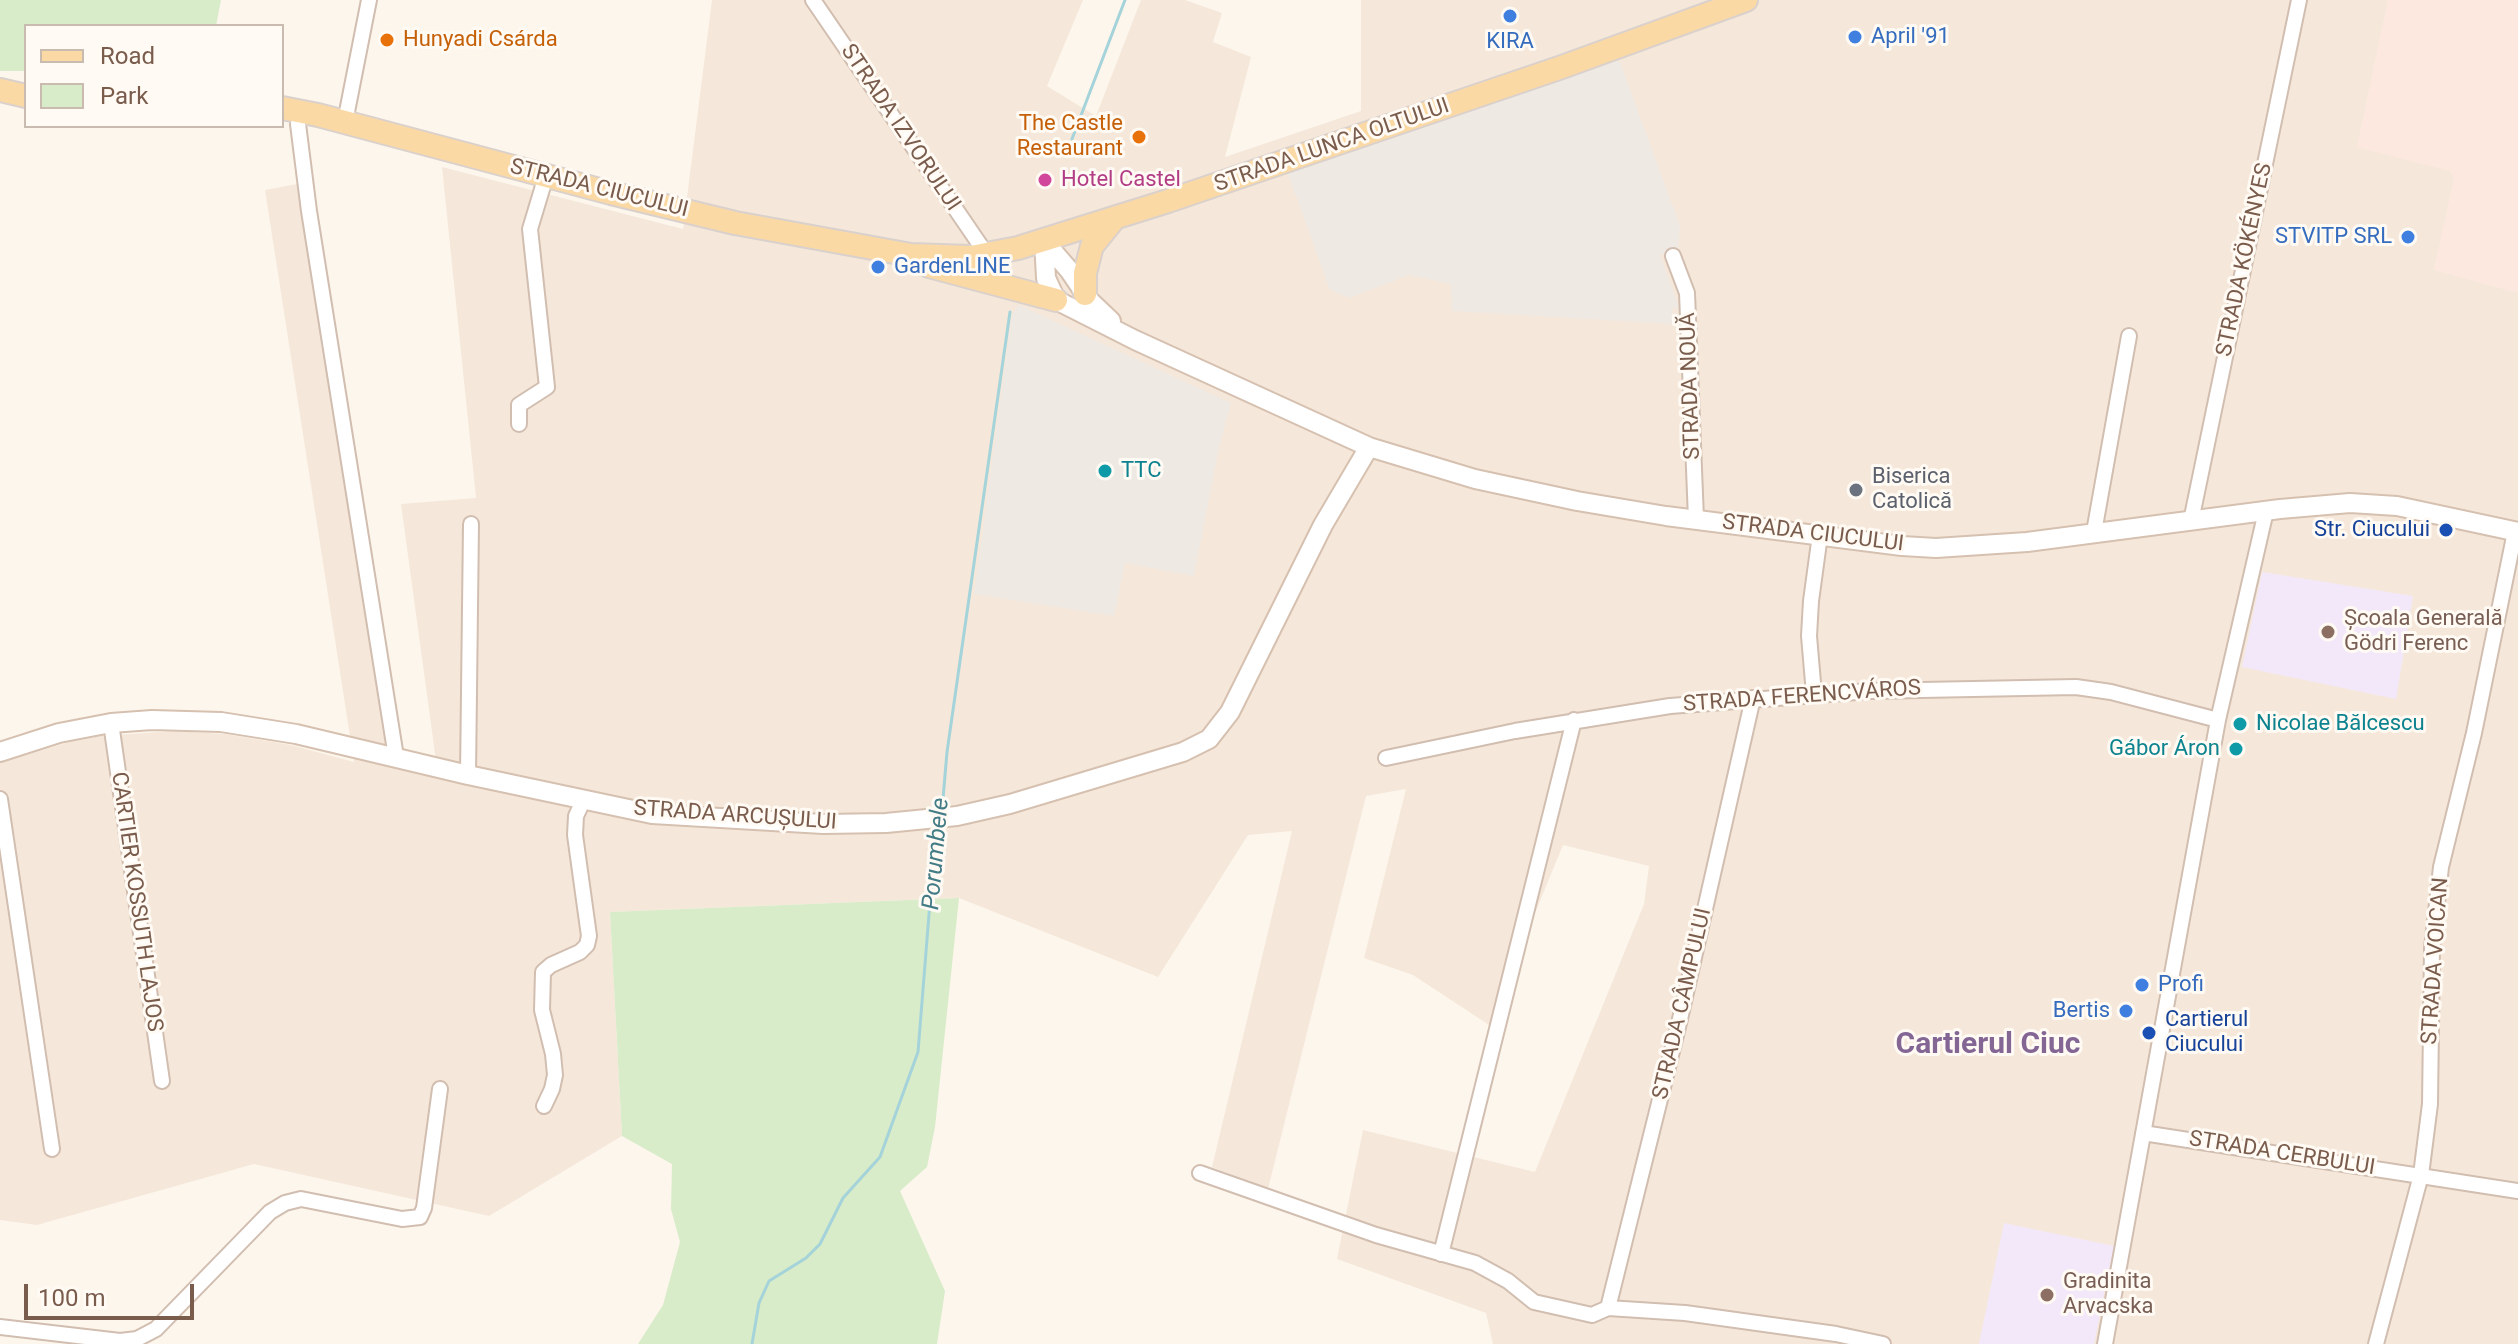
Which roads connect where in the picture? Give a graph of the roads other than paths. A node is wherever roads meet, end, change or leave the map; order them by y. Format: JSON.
{"nodes":[{"id":1,"x":369,"y":0,"type":"edge"},
{"id":2,"x":813,"y":0,"type":"edge"},
{"id":3,"x":1746,"y":0,"type":"edge"},
{"id":4,"x":2299,"y":0,"type":"edge"},
{"id":5,"x":24,"y":85,"type":"edge"},
{"id":6,"x":0,"y":89,"type":"edge"},
{"id":7,"x":24,"y":95,"type":"edge"},
{"id":8,"x":290,"y":114,"type":"edge"},
{"id":9,"x":345,"y":122,"type":"junction"},
{"id":10,"x":546,"y":176,"type":"junction"},
{"id":11,"x":1115,"y":219,"type":"junction"},
{"id":12,"x":1044,"y":241,"type":"junction"},
{"id":13,"x":911,"y":255,"type":"junction"},
{"id":14,"x":987,"y":255,"type":"junction"},
{"id":15,"x":1673,"y":256,"type":"dead end"},
{"id":16,"x":1085,"y":294,"type":"junction"},
{"id":17,"x":1056,"y":300,"type":"junction"},
{"id":18,"x":2129,"y":336,"type":"dead end"},
{"id":19,"x":1135,"y":340,"type":"junction"},
{"id":20,"x":519,"y":424,"type":"dead end"},
{"id":21,"x":1369,"y":447,"type":"junction"},
{"id":22,"x":2266,"y":511,"type":"junction"},
{"id":23,"x":1696,"y":519,"type":"junction"},
{"id":24,"x":2191,"y":521,"type":"junction"},
{"id":25,"x":471,"y":524,"type":"dead end"},
{"id":26,"x":2094,"y":532,"type":"junction"},
{"id":27,"x":2517,"y":532,"type":"edge"},
{"id":28,"x":1820,"y":535,"type":"junction"},
{"id":29,"x":1814,"y":694,"type":"junction"},
{"id":30,"x":1753,"y":698,"type":"junction"},
{"id":31,"x":1574,"y":720,"type":"junction"},
{"id":32,"x":2218,"y":720,"type":"junction"},
{"id":33,"x":111,"y":723,"type":"junction"},
{"id":34,"x":0,"y":752,"type":"edge"},
{"id":35,"x":396,"y":757,"type":"junction"},
{"id":36,"x":1386,"y":758,"type":"dead end"},
{"id":37,"x":468,"y":775,"type":"junction"},
{"id":38,"x":0,"y":799,"type":"edge"},
{"id":39,"x":583,"y":801,"type":"junction"},
{"id":40,"x":162,"y":1081,"type":"dead end"},
{"id":41,"x":440,"y":1089,"type":"dead end"},
{"id":42,"x":544,"y":1106,"type":"dead end"},
{"id":43,"x":2143,"y":1133,"type":"junction"},
{"id":44,"x":52,"y":1149,"type":"dead end"},
{"id":45,"x":1200,"y":1173,"type":"dead end"},
{"id":46,"x":2421,"y":1175,"type":"junction"},
{"id":47,"x":2518,"y":1191,"type":"edge"},
{"id":48,"x":1441,"y":1254,"type":"junction"},
{"id":49,"x":1608,"y":1308,"type":"junction"},
{"id":50,"x":0,"y":1327,"type":"edge"},
{"id":51,"x":1883,"y":1344,"type":"edge"},
{"id":52,"x":2105,"y":1344,"type":"edge"},
{"id":53,"x":2376,"y":1344,"type":"edge"}],
"edges":[{"from":1,"to":9,"type":"street"},
{"from":2,"to":14,"type":"street","name":"STRADA IZVORULUI"},
{"from":3,"to":11,"type":"main road","name":"STRADA LUNCA OLTULUI"},
{"from":4,"to":24,"type":"street","name":"STRADA KÖKÉNYES"},
{"from":5,"to":6,"type":"main road"},
{"from":6,"to":7,"type":"main road"},
{"from":8,"to":9,"type":"main road","name":"STRADA CIUCULUI"},
{"from":8,"to":35,"type":"street"},
{"from":9,"to":10,"type":"main road","name":"STRADA CIUCULUI"},
{"from":10,"to":13,"type":"main road","name":"STRADA CIUCULUI"},
{"from":10,"to":20,"type":"street"},
{"from":11,"to":12,"type":"main road","name":"STRADA LUNCA OLTULUI"},
{"from":11,"to":16,"type":"main road"},
{"from":12,"to":14,"type":"main road","name":"STRADA LUNCA OLTULUI"},
{"from":12,"to":16,"type":"main road"},
{"from":12,"to":17,"type":"main road"},
{"from":13,"to":14,"type":"main road","name":"STRADA LUNCA OLTULUI"},
{"from":13,"to":17,"type":"main road"},
{"from":15,"to":23,"type":"street","name":"STRADA NOUĂ"},
{"from":16,"to":19,"type":"main road"},
{"from":17,"to":19,"type":"main road"},
{"from":18,"to":26,"type":"street"},
{"from":19,"to":21,"type":"main road","name":"STRADA CIUCULUI"},
{"from":21,"to":23,"type":"main road","name":"STRADA CIUCULUI"},
{"from":21,"to":39,"type":"main road","name":"STRADA ARCUȘULUI"},
{"from":22,"to":24,"type":"main road","name":"STRADA CIUCULUI"},
{"from":22,"to":27,"type":"main road","name":"STRADA CIUCULUI"},
{"from":22,"to":32,"type":"street"},
{"from":23,"to":28,"type":"main road","name":"STRADA CIUCULUI"},
{"from":24,"to":26,"type":"main road","name":"STRADA CIUCULUI"},
{"from":25,"to":37,"type":"street"},
{"from":26,"to":28,"type":"main road","name":"STRADA CIUCULUI"},
{"from":27,"to":46,"type":"street","name":"STRADA VOICAN"},
{"from":28,"to":29,"type":"street"},
{"from":29,"to":30,"type":"street","name":"STRADA FERENCVÁROS"},
{"from":29,"to":32,"type":"street","name":"STRADA FERENCVÁROS"},
{"from":30,"to":31,"type":"street","name":"STRADA FERENCVÁROS"},
{"from":30,"to":49,"type":"street","name":"STRADA CÂMPULUI"},
{"from":31,"to":36,"type":"street","name":"STRADA FERENCVÁROS"},
{"from":31,"to":48,"type":"street"},
{"from":32,"to":43,"type":"street"},
{"from":33,"to":34,"type":"main road","name":"STRADA ARCUȘULUI"},
{"from":33,"to":35,"type":"main road","name":"STRADA ARCUȘULUI"},
{"from":33,"to":40,"type":"street","name":"CARTIER KOSSUTH LAJOS"},
{"from":35,"to":37,"type":"main road","name":"STRADA ARCUȘULUI"},
{"from":37,"to":39,"type":"main road","name":"STRADA ARCUȘULUI"},
{"from":38,"to":44,"type":"street"},
{"from":39,"to":42,"type":"street"},
{"from":41,"to":50,"type":"street"},
{"from":43,"to":46,"type":"street","name":"STRADA CERBULUI"},
{"from":43,"to":52,"type":"street"},
{"from":45,"to":48,"type":"street"},
{"from":46,"to":47,"type":"street","name":"STRADA CERBULUI"},
{"from":46,"to":53,"type":"street","name":"STRADA VOICAN"},
{"from":48,"to":49,"type":"street"},
{"from":49,"to":51,"type":"street"}]}
